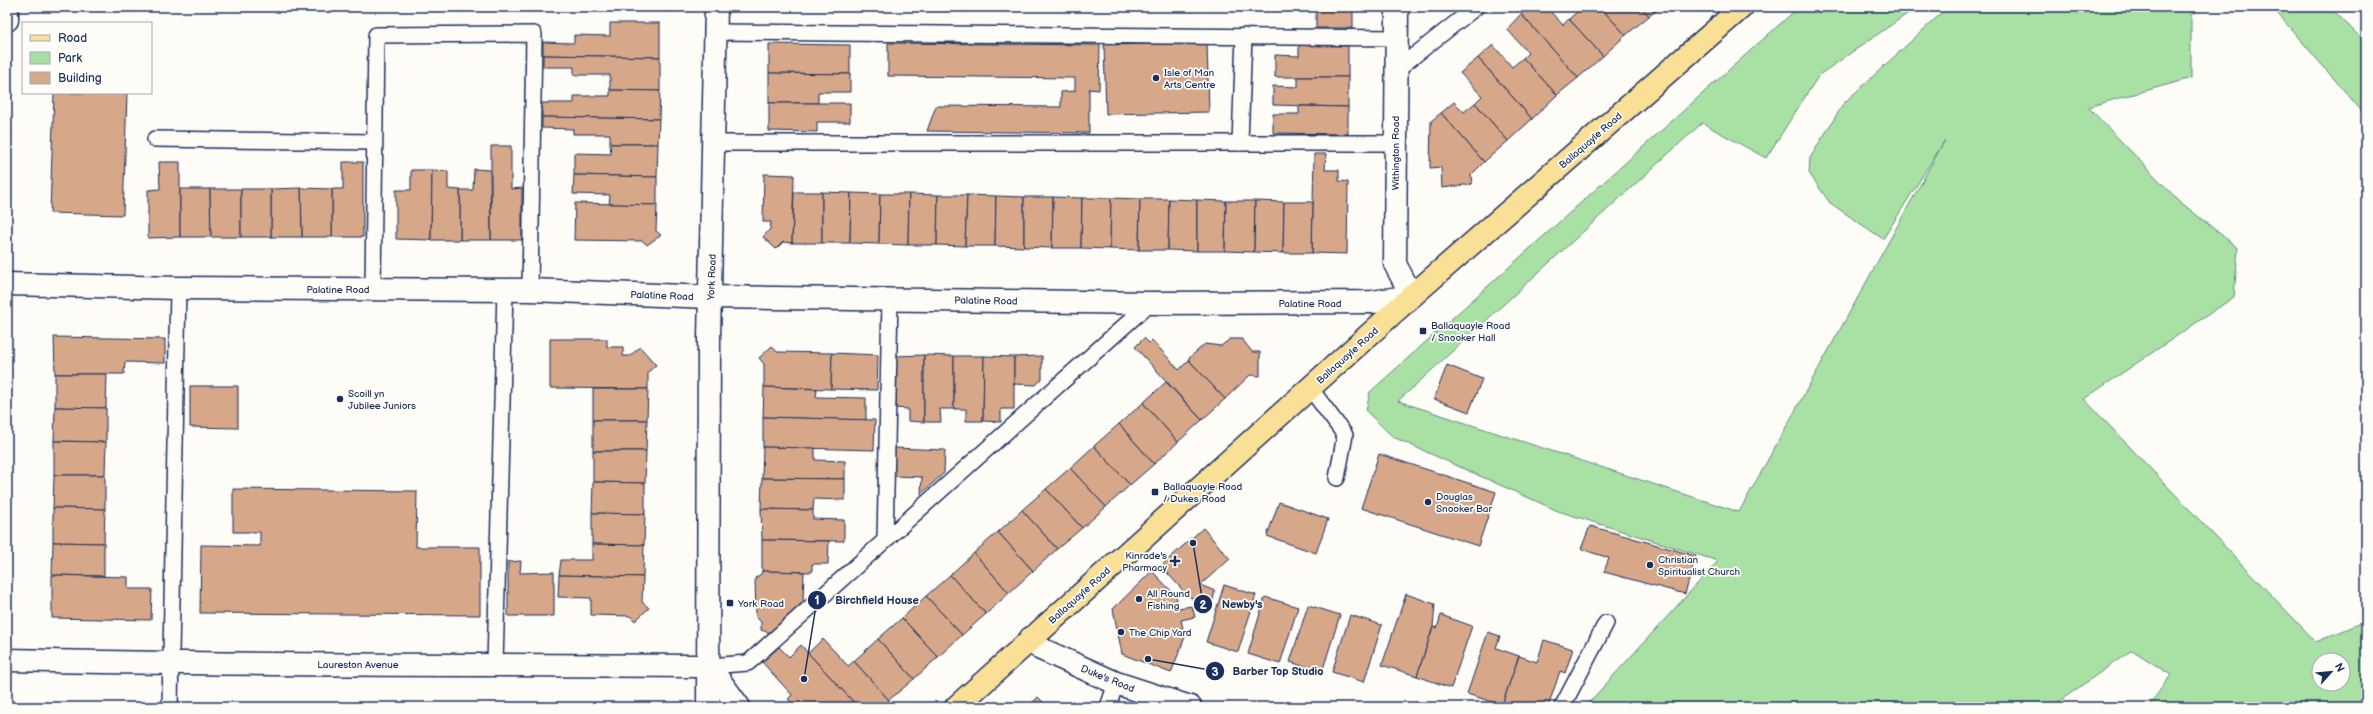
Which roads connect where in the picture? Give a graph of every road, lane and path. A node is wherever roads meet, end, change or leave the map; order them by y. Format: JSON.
{"nodes":[{"id":1,"x":7,"y":7,"type":"edge"},
{"id":2,"x":716,"y":7,"type":"edge"},
{"id":3,"x":1397,"y":7,"type":"edge"},
{"id":4,"x":1476,"y":7,"type":"edge"},
{"id":5,"x":1742,"y":7,"type":"edge"},
{"id":6,"x":7,"y":20,"type":"edge"},
{"id":7,"x":716,"y":32,"type":"junction"},
{"id":8,"x":1244,"y":36,"type":"junction"},
{"id":9,"x":1397,"y":38,"type":"junction"},
{"id":10,"x":1396,"y":70,"type":"junction"},
{"id":11,"x":155,"y":139,"type":"dead end"},
{"id":12,"x":374,"y":142,"type":"junction"},
{"id":13,"x":713,"y":143,"type":"junction"},
{"id":14,"x":1240,"y":143,"type":"junction"},
{"id":15,"x":1395,"y":143,"type":"junction"},
{"id":16,"x":7,"y":284,"type":"edge"},
{"id":17,"x":178,"y":288,"type":"junction"},
{"id":18,"x":373,"y":289,"type":"junction"},
{"id":19,"x":505,"y":290,"type":"junction"},
{"id":20,"x":530,"y":290,"type":"junction"},
{"id":21,"x":1412,"y":296,"type":"junction"},
{"id":22,"x":710,"y":297,"type":"junction"},
{"id":23,"x":890,"y":299,"type":"junction"},
{"id":24,"x":1150,"y":303,"type":"junction"},
{"id":25,"x":1310,"y":388,"type":"junction"},
{"id":26,"x":1337,"y":478,"type":"dead end"},
{"id":27,"x":885,"y":540,"type":"junction"},
{"id":28,"x":1606,"y":623,"type":"dead end"},
{"id":29,"x":1031,"y":638,"type":"junction"},
{"id":30,"x":7,"y":660,"type":"edge"},
{"id":31,"x":171,"y":664,"type":"junction"},
{"id":32,"x":495,"y":664,"type":"junction"},
{"id":33,"x":709,"y":666,"type":"junction"},
{"id":34,"x":1116,"y":683,"type":"junction"},
{"id":35,"x":170,"y":707,"type":"edge"},
{"id":36,"x":708,"y":707,"type":"edge"},
{"id":37,"x":739,"y":707,"type":"edge"},
{"id":38,"x":956,"y":707,"type":"edge"},
{"id":39,"x":1108,"y":707,"type":"edge"},
{"id":40,"x":1190,"y":707,"type":"edge"},
{"id":41,"x":1562,"y":707,"type":"edge"}],
"edges":[{"from":1,"to":6,"type":"street"},
{"from":2,"to":7,"type":"street","name":"York Road"},
{"from":3,"to":9,"type":"street","name":"Withington Road"},
{"from":4,"to":10,"type":"lane"},
{"from":5,"to":21,"type":"main road","name":"Ballaquayle Road"},
{"from":7,"to":8,"type":"lane"},
{"from":7,"to":13,"type":"street","name":"York Road"},
{"from":8,"to":9,"type":"lane"},
{"from":8,"to":14,"type":"lane"},
{"from":9,"to":10,"type":"street","name":"Withington Road"},
{"from":10,"to":15,"type":"street","name":"Withington Road"},
{"from":11,"to":12,"type":"lane"},
{"from":12,"to":18,"type":"lane"},
{"from":12,"to":20,"type":"lane"},
{"from":13,"to":14,"type":"lane"},
{"from":13,"to":22,"type":"street","name":"York Road"},
{"from":14,"to":15,"type":"lane"},
{"from":15,"to":21,"type":"street","name":"Withington Road"},
{"from":16,"to":17,"type":"street","name":"Palatine Road"},
{"from":17,"to":18,"type":"street","name":"Palatine Road"},
{"from":17,"to":31,"type":"lane"},
{"from":18,"to":19,"type":"street","name":"Palatine Road"},
{"from":19,"to":20,"type":"street","name":"Palatine Road"},
{"from":19,"to":32,"type":"lane"},
{"from":20,"to":22,"type":"street","name":"Palatine Road"},
{"from":21,"to":24,"type":"street","name":"Palatine Road"},
{"from":21,"to":25,"type":"main road","name":"Ballaquayle Road"},
{"from":22,"to":23,"type":"street","name":"Palatine Road"},
{"from":22,"to":33,"type":"street","name":"York Road"},
{"from":23,"to":24,"type":"street","name":"Palatine Road"},
{"from":23,"to":27,"type":"lane"},
{"from":24,"to":27,"type":"lane"},
{"from":25,"to":26,"type":"lane"},
{"from":25,"to":29,"type":"main road","name":"Ballaquayle Road"},
{"from":27,"to":33,"type":"lane"},
{"from":28,"to":41,"type":"lane"},
{"from":29,"to":34,"type":"street","name":"Duke's Road"},
{"from":29,"to":38,"type":"main road","name":"Ballaquayle Road"},
{"from":30,"to":31,"type":"street","name":"Laureston Avenue"},
{"from":31,"to":32,"type":"street","name":"Laureston Avenue"},
{"from":31,"to":35,"type":"lane"},
{"from":32,"to":33,"type":"street","name":"Laureston Avenue"},
{"from":33,"to":36,"type":"street","name":"York Road"},
{"from":33,"to":37,"type":"street"},
{"from":34,"to":39,"type":"lane"},
{"from":34,"to":40,"type":"street","name":"Duke's Road"}]}
